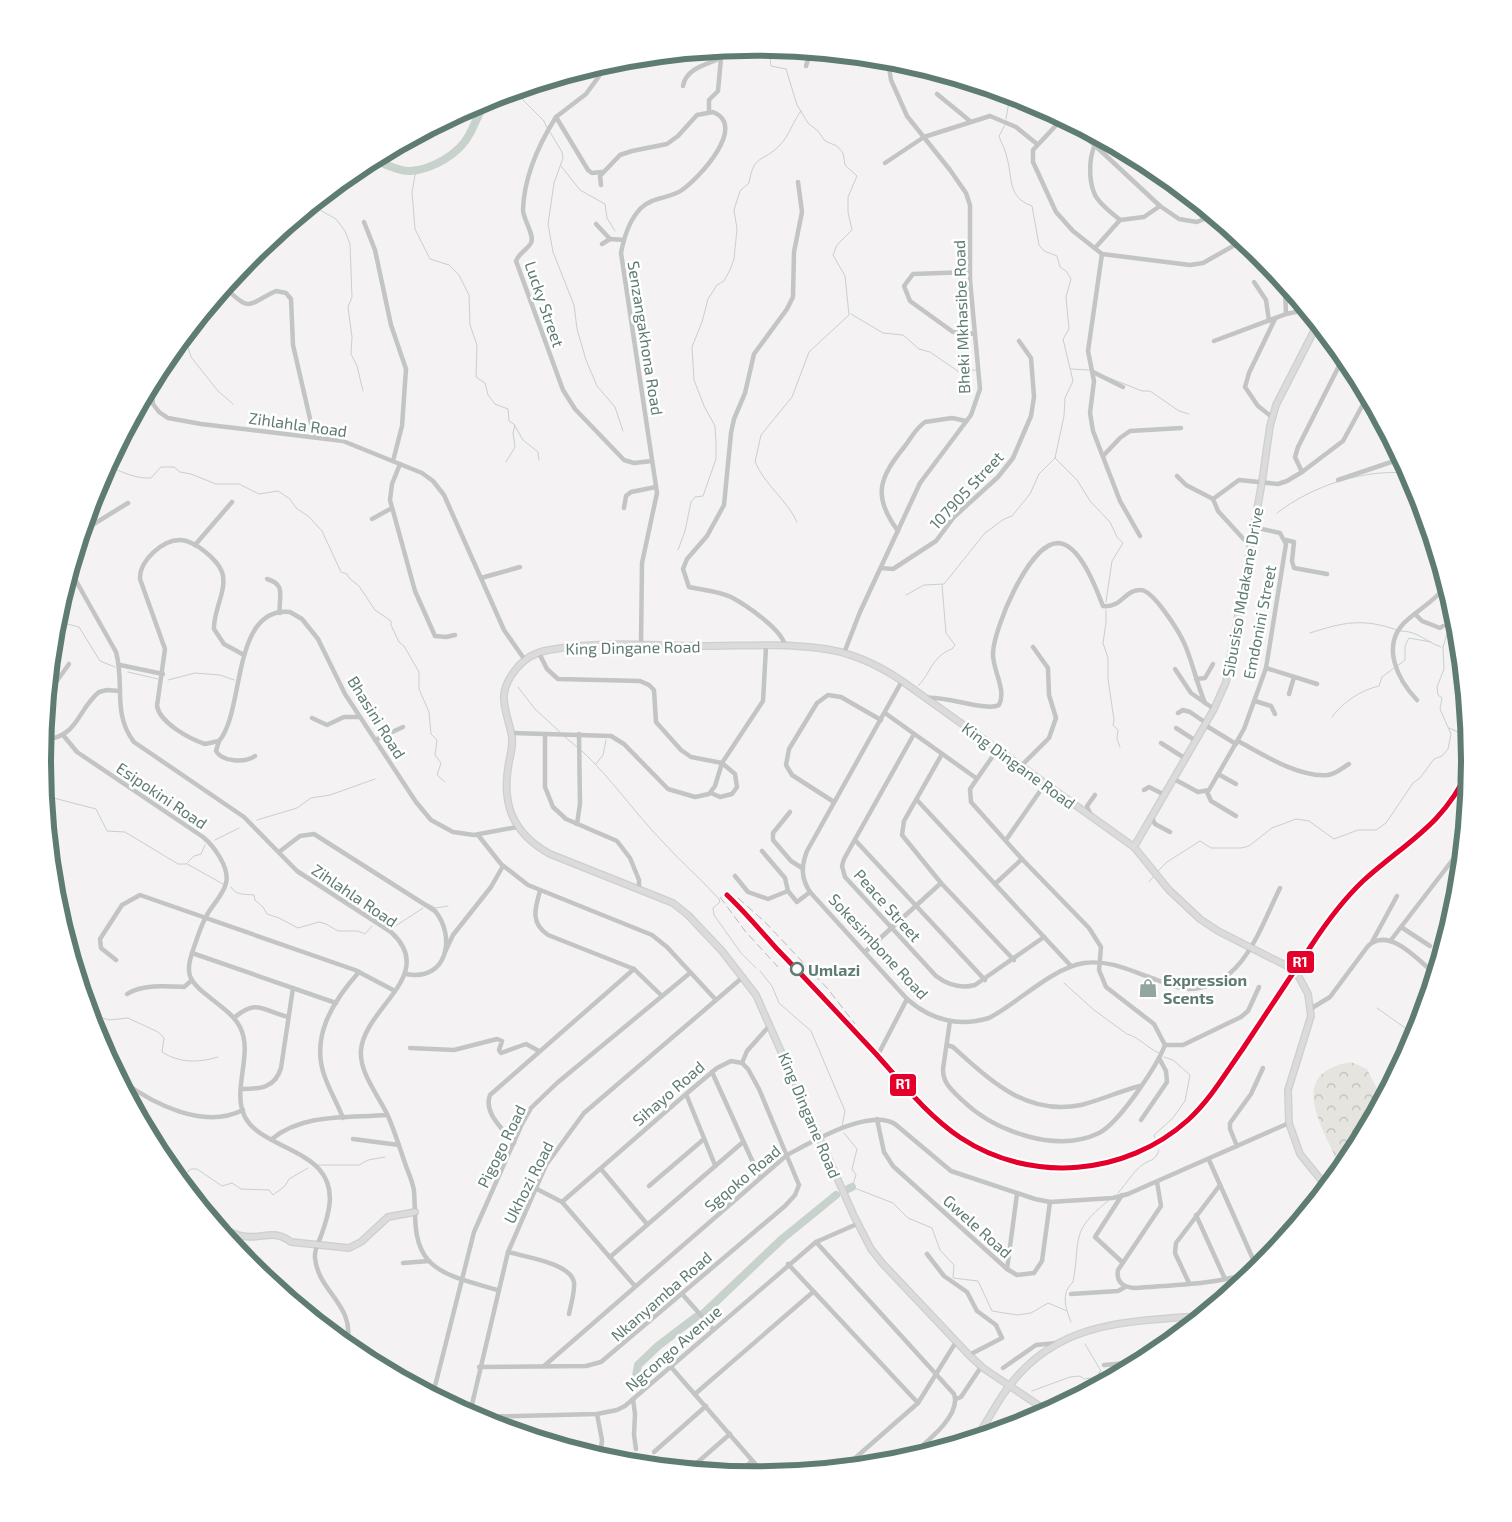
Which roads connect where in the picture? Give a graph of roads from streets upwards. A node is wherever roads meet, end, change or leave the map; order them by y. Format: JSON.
{"nodes":[{"id":1,"x":808,"y":59,"type":"edge"},
{"id":2,"x":806,"y":66,"type":"dead end"},
{"id":3,"x":890,"y":69,"type":"edge"},
{"id":4,"x":601,"y":74,"type":"edge"},
{"id":5,"x":683,"y":86,"type":"dead end"},
{"id":6,"x":937,"y":94,"type":"dead end"},
{"id":7,"x":709,"y":111,"type":"junction"},
{"id":8,"x":556,"y":117,"type":"junction"},
{"id":9,"x":970,"y":121,"type":"junction"},
{"id":10,"x":1057,"y":124,"type":"edge"},
{"id":11,"x":924,"y":137,"type":"junction"},
{"id":12,"x":1090,"y":141,"type":"edge"},
{"id":13,"x":1037,"y":144,"type":"junction"},
{"id":14,"x":1094,"y":145,"type":"junction"},
{"id":15,"x":885,"y":163,"type":"dead end"},
{"id":16,"x":602,"y":172,"type":"junction"},
{"id":17,"x":798,"y":182,"type":"dead end"},
{"id":18,"x":601,"y":185,"type":"dead end"},
{"id":19,"x":1160,"y":206,"type":"junction"},
{"id":20,"x":1206,"y":219,"type":"edge"},
{"id":21,"x":1120,"y":220,"type":"junction"},
{"id":22,"x":364,"y":222,"type":"dead end"},
{"id":23,"x":596,"y":224,"type":"dead end"},
{"id":24,"x":610,"y":239,"type":"junction"},
{"id":25,"x":624,"y":240,"type":"junction"},
{"id":26,"x":602,"y":244,"type":"dead end"},
{"id":27,"x":1235,"y":245,"type":"edge"},
{"id":28,"x":1095,"y":248,"type":"junction"},
{"id":29,"x":1102,"y":254,"type":"junction"},
{"id":30,"x":970,"y":272,"type":"junction"},
{"id":31,"x":1254,"y":282,"type":"dead end"},
{"id":32,"x":230,"y":292,"type":"edge"},
{"id":33,"x":1285,"y":295,"type":"edge"},
{"id":34,"x":1298,"y":311,"type":"edge"},
{"id":35,"x":1286,"y":314,"type":"junction"},
{"id":36,"x":1275,"y":319,"type":"junction"},
{"id":37,"x":1269,"y":321,"type":"junction"},
{"id":38,"x":1314,"y":331,"type":"edge"},
{"id":39,"x":974,"y":334,"type":"junction"},
{"id":40,"x":1019,"y":341,"type":"dead end"},
{"id":41,"x":1214,"y":341,"type":"dead end"},
{"id":42,"x":1340,"y":366,"type":"edge"},
{"id":43,"x":1093,"y":372,"type":"junction"},
{"id":44,"x":1123,"y":386,"type":"dead end"},
{"id":45,"x":152,"y":399,"type":"edge"},
{"id":46,"x":1363,"y":404,"type":"edge"},
{"id":47,"x":1272,"y":417,"type":"junction"},
{"id":48,"x":966,"y":421,"type":"junction"},
{"id":49,"x":1181,"y":428,"type":"dead end"},
{"id":50,"x":314,"y":436,"type":"junction"},
{"id":51,"x":1103,"y":456,"type":"junction"},
{"id":52,"x":393,"y":461,"type":"junction"},
{"id":53,"x":652,"y":461,"type":"junction"},
{"id":54,"x":1394,"y":461,"type":"edge"},
{"id":55,"x":400,"y":464,"type":"junction"},
{"id":56,"x":1302,"y":472,"type":"junction"},
{"id":57,"x":1177,"y":476,"type":"dead end"},
{"id":58,"x":1338,"y":480,"type":"dead end"},
{"id":59,"x":1262,"y":482,"type":"junction"},
{"id":60,"x":656,"y":487,"type":"junction"},
{"id":61,"x":1213,"y":499,"type":"junction"},
{"id":62,"x":232,"y":502,"type":"dead end"},
{"id":63,"x":128,"y":503,"type":"dead end"},
{"id":64,"x":392,"y":508,"type":"junction"},
{"id":65,"x":624,"y":508,"type":"dead end"},
{"id":66,"x":372,"y":519,"type":"dead end"},
{"id":67,"x":92,"y":525,"type":"edge"},
{"id":68,"x":1253,"y":527,"type":"junction"},
{"id":69,"x":898,"y":531,"type":"junction"},
{"id":70,"x":1140,"y":536,"type":"dead end"},
{"id":71,"x":1286,"y":540,"type":"junction"},
{"id":72,"x":196,"y":545,"type":"junction"},
{"id":73,"x":1249,"y":545,"type":"junction"},
{"id":74,"x":520,"y":567,"type":"dead end"},
{"id":75,"x":881,"y":568,"type":"junction"},
{"id":76,"x":1328,"y":574,"type":"dead end"},
{"id":77,"x":481,"y":578,"type":"junction"},
{"id":78,"x":75,"y":579,"type":"edge"},
{"id":79,"x":267,"y":579,"type":"dead end"},
{"id":80,"x":1440,"y":592,"type":"edge"},
{"id":81,"x":280,"y":613,"type":"junction"},
{"id":82,"x":1415,"y":614,"type":"junction"},
{"id":83,"x":1443,"y":626,"type":"dead end"},
{"id":84,"x":455,"y":635,"type":"dead end"},
{"id":85,"x":641,"y":645,"type":"junction"},
{"id":86,"x":785,"y":646,"type":"junction"},
{"id":87,"x":766,"y":647,"type":"junction"},
{"id":88,"x":1033,"y":648,"type":"dead end"},
{"id":89,"x":539,"y":653,"type":"junction"},
{"id":90,"x":844,"y":653,"type":"junction"},
{"id":91,"x":244,"y":655,"type":"junction"},
{"id":92,"x":525,"y":660,"type":"junction"},
{"id":93,"x":69,"y":664,"type":"dead end"},
{"id":94,"x":1213,"y":664,"type":"dead end"},
{"id":95,"x":120,"y":665,"type":"junction"},
{"id":96,"x":1266,"y":668,"type":"junction"},
{"id":97,"x":1175,"y":669,"type":"dead end"},
{"id":98,"x":163,"y":674,"type":"junction"},
{"id":99,"x":1294,"y":677,"type":"junction"},
{"id":100,"x":1196,"y":679,"type":"junction"},
{"id":101,"x":902,"y":681,"type":"junction"},
{"id":102,"x":56,"y":682,"type":"edge"},
{"id":103,"x":1317,"y":684,"type":"dead end"},
{"id":104,"x":119,"y":691,"type":"junction"},
{"id":105,"x":1289,"y":694,"type":"dead end"},
{"id":106,"x":926,"y":698,"type":"junction"},
{"id":107,"x":1255,"y":700,"type":"junction"},
{"id":108,"x":1417,"y":700,"type":"dead end"},
{"id":109,"x":1205,"y":703,"type":"junction"},
{"id":110,"x":1214,"y":709,"type":"junction"},
{"id":111,"x":885,"y":713,"type":"junction"},
{"id":112,"x":1178,"y":713,"type":"dead end"},
{"id":113,"x":1275,"y":714,"type":"dead end"},
{"id":114,"x":360,"y":717,"type":"junction"},
{"id":115,"x":312,"y":718,"type":"dead end"},
{"id":116,"x":881,"y":720,"type":"junction"},
{"id":117,"x":1206,"y":724,"type":"junction"},
{"id":118,"x":403,"y":727,"type":"dead end"},
{"id":119,"x":1176,"y":728,"type":"dead end"},
{"id":120,"x":512,"y":733,"type":"junction"},
{"id":121,"x":545,"y":734,"type":"junction"},
{"id":122,"x":579,"y":734,"type":"junction"},
{"id":123,"x":914,"y":734,"type":"junction"},
{"id":124,"x":63,"y":735,"type":"junction"},
{"id":125,"x":52,"y":738,"type":"edge"},
{"id":126,"x":375,"y":740,"type":"junction"},
{"id":127,"x":219,"y":741,"type":"junction"},
{"id":128,"x":1196,"y":741,"type":"junction"},
{"id":129,"x":1237,"y":742,"type":"junction"},
{"id":130,"x":1161,"y":743,"type":"dead end"},
{"id":131,"x":997,"y":750,"type":"junction"},
{"id":132,"x":942,"y":754,"type":"junction"},
{"id":133,"x":254,"y":756,"type":"dead end"},
{"id":134,"x":1186,"y":759,"type":"junction"},
{"id":135,"x":722,"y":763,"type":"junction"},
{"id":136,"x":1349,"y":764,"type":"dead end"},
{"id":137,"x":1021,"y":766,"type":"junction"},
{"id":138,"x":1218,"y":774,"type":"junction"},
{"id":139,"x":976,"y":778,"type":"junction"},
{"id":140,"x":1174,"y":779,"type":"junction"},
{"id":141,"x":1045,"y":784,"type":"junction"},
{"id":142,"x":1236,"y":784,"type":"dead end"},
{"id":143,"x":1144,"y":790,"type":"dead end"},
{"id":144,"x":711,"y":792,"type":"junction"},
{"id":145,"x":1207,"y":792,"type":"junction"},
{"id":146,"x":1095,"y":795,"type":"dead end"},
{"id":147,"x":1165,"y":795,"type":"junction"},
{"id":148,"x":917,"y":800,"type":"junction"},
{"id":149,"x":834,"y":802,"type":"junction"},
{"id":150,"x":790,"y":812,"type":"dead end"},
{"id":151,"x":1236,"y":816,"type":"dead end"},
{"id":152,"x":1091,"y":817,"type":"junction"},
{"id":153,"x":1152,"y":818,"type":"junction"},
{"id":154,"x":577,"y":824,"type":"junction"},
{"id":155,"x":517,"y":827,"type":"junction"},
{"id":156,"x":1170,"y":832,"type":"dead end"},
{"id":157,"x":478,"y":836,"type":"junction"},
{"id":158,"x":855,"y":840,"type":"junction"},
{"id":159,"x":1006,"y":840,"type":"junction"},
{"id":160,"x":1134,"y":848,"type":"junction"},
{"id":161,"x":762,"y":851,"type":"dead end"},
{"id":162,"x":280,"y":852,"type":"junction"},
{"id":163,"x":1454,"y":858,"type":"dead end"},
{"id":164,"x":1022,"y":859,"type":"junction"},
{"id":165,"x":503,"y":866,"type":"junction"},
{"id":166,"x":802,"y":868,"type":"junction"},
{"id":167,"x":735,"y":876,"type":"dead end"},
{"id":168,"x":941,"y":882,"type":"junction"},
{"id":169,"x":995,"y":884,"type":"junction"},
{"id":170,"x":1280,"y":888,"type":"dead end"},
{"id":171,"x":640,"y":889,"type":"junction"},
{"id":172,"x":540,"y":891,"type":"junction"},
{"id":173,"x":788,"y":891,"type":"junction"},
{"id":174,"x":810,"y":892,"type":"junction"},
{"id":175,"x":1396,"y":896,"type":"dead end"},
{"id":176,"x":916,"y":905,"type":"junction"},
{"id":177,"x":206,"y":917,"type":"junction"},
{"id":178,"x":1401,"y":927,"type":"junction"},
{"id":179,"x":891,"y":928,"type":"junction"},
{"id":180,"x":1044,"y":937,"type":"junction"},
{"id":181,"x":1391,"y":940,"type":"junction"},
{"id":182,"x":1371,"y":943,"type":"junction"},
{"id":183,"x":1430,"y":946,"type":"dead end"},
{"id":184,"x":1250,"y":947,"type":"junction"},
{"id":185,"x":865,"y":952,"type":"junction"},
{"id":186,"x":192,"y":953,"type":"junction"},
{"id":187,"x":444,"y":953,"type":"junction"},
{"id":188,"x":116,"y":960,"type":"dead end"},
{"id":189,"x":1014,"y":960,"type":"junction"},
{"id":190,"x":1100,"y":962,"type":"junction"},
{"id":191,"x":1071,"y":966,"type":"junction"},
{"id":192,"x":634,"y":969,"type":"junction"},
{"id":193,"x":1429,"y":969,"type":"edge"},
{"id":194,"x":360,"y":972,"type":"junction"},
{"id":195,"x":690,"y":973,"type":"junction"},
{"id":196,"x":406,"y":974,"type":"junction"},
{"id":197,"x":743,"y":977,"type":"junction"},
{"id":198,"x":192,"y":980,"type":"junction"},
{"id":199,"x":985,"y":980,"type":"junction"},
{"id":200,"x":1260,"y":987,"type":"dead end"},
{"id":201,"x":293,"y":988,"type":"junction"},
{"id":202,"x":395,"y":991,"type":"junction"},
{"id":203,"x":127,"y":994,"type":"dead end"},
{"id":204,"x":662,"y":996,"type":"junction"},
{"id":205,"x":907,"y":999,"type":"junction"},
{"id":206,"x":716,"y":1000,"type":"junction"},
{"id":207,"x":336,"y":1003,"type":"junction"},
{"id":208,"x":1312,"y":1008,"type":"junction"},
{"id":209,"x":288,"y":1017,"type":"junction"},
{"id":210,"x":234,"y":1018,"type":"junction"},
{"id":211,"x":950,"y":1021,"type":"junction"},
{"id":212,"x":770,"y":1025,"type":"junction"},
{"id":213,"x":947,"y":1045,"type":"junction"},
{"id":214,"x":1165,"y":1045,"type":"junction"},
{"id":215,"x":410,"y":1048,"type":"dead end"},
{"id":216,"x":880,"y":1050,"type":"dead end"},
{"id":217,"x":539,"y":1051,"type":"junction"},
{"id":218,"x":1159,"y":1058,"type":"junction"},
{"id":219,"x":742,"y":1063,"type":"junction"},
{"id":220,"x":1263,"y":1068,"type":"dead end"},
{"id":221,"x":712,"y":1072,"type":"junction"},
{"id":222,"x":1140,"y":1086,"type":"junction"},
{"id":223,"x":132,"y":1087,"type":"edge"},
{"id":224,"x":242,"y":1089,"type":"junction"},
{"id":225,"x":686,"y":1094,"type":"junction"},
{"id":226,"x":243,"y":1110,"type":"junction"},
{"id":227,"x":387,"y":1116,"type":"junction"},
{"id":228,"x":343,"y":1118,"type":"junction"},
{"id":229,"x":877,"y":1119,"type":"junction"},
{"id":230,"x":1141,"y":1120,"type":"dead end"},
{"id":231,"x":1289,"y":1123,"type":"junction"},
{"id":232,"x":272,"y":1139,"type":"junction"},
{"id":233,"x":353,"y":1139,"type":"dead end"},
{"id":234,"x":704,"y":1139,"type":"junction"},
{"id":235,"x":820,"y":1139,"type":"junction"},
{"id":236,"x":744,"y":1142,"type":"junction"},
{"id":237,"x":514,"y":1143,"type":"junction"},
{"id":238,"x":399,"y":1144,"type":"junction"},
{"id":239,"x":1237,"y":1146,"type":"junction"},
{"id":240,"x":787,"y":1155,"type":"junction"},
{"id":241,"x":1209,"y":1160,"type":"junction"},
{"id":242,"x":716,"y":1165,"type":"junction"},
{"id":243,"x":601,"y":1169,"type":"junction"},
{"id":244,"x":760,"y":1178,"type":"junction"},
{"id":245,"x":1322,"y":1181,"type":"edge"},
{"id":246,"x":1157,"y":1182,"type":"junction"},
{"id":247,"x":649,"y":1186,"type":"dead end"},
{"id":248,"x":1220,"y":1186,"type":"junction"},
{"id":249,"x":535,"y":1188,"type":"junction"},
{"id":250,"x":1017,"y":1194,"type":"junction"},
{"id":251,"x":1122,"y":1195,"type":"junction"},
{"id":252,"x":562,"y":1202,"type":"junction"},
{"id":253,"x":1050,"y":1202,"type":"junction"},
{"id":254,"x":415,"y":1212,"type":"junction"},
{"id":255,"x":1196,"y":1215,"type":"junction"},
{"id":256,"x":647,"y":1224,"type":"junction"},
{"id":257,"x":857,"y":1224,"type":"junction"},
{"id":258,"x":232,"y":1232,"type":"edge"},
{"id":259,"x":816,"y":1242,"type":"junction"},
{"id":260,"x":318,"y":1245,"type":"junction"},
{"id":261,"x":508,"y":1252,"type":"junction"},
{"id":262,"x":927,"y":1254,"type":"dead end"},
{"id":263,"x":610,"y":1257,"type":"junction"},
{"id":264,"x":429,"y":1261,"type":"junction"},
{"id":265,"x":1252,"y":1261,"type":"edge"},
{"id":266,"x":1122,"y":1262,"type":"junction"},
{"id":267,"x":403,"y":1263,"type":"dead end"},
{"id":268,"x":788,"y":1264,"type":"junction"},
{"id":269,"x":1007,"y":1269,"type":"junction"},
{"id":270,"x":1236,"y":1277,"type":"edge"},
{"id":271,"x":462,"y":1278,"type":"junction"},
{"id":272,"x":1225,"y":1279,"type":"junction"},
{"id":273,"x":1189,"y":1283,"type":"junction"},
{"id":274,"x":634,"y":1285,"type":"junction"},
{"id":275,"x":1125,"y":1287,"type":"junction"},
{"id":276,"x":497,"y":1290,"type":"junction"},
{"id":277,"x":813,"y":1292,"type":"junction"},
{"id":278,"x":683,"y":1294,"type":"junction"},
{"id":279,"x":1071,"y":1294,"type":"dead end"},
{"id":280,"x":569,"y":1314,"type":"dead end"},
{"id":281,"x":1189,"y":1317,"type":"edge"},
{"id":282,"x":713,"y":1329,"type":"junction"},
{"id":283,"x":348,"y":1335,"type":"edge"},
{"id":284,"x":956,"y":1342,"type":"junction"},
{"id":285,"x":1058,"y":1343,"type":"junction"},
{"id":286,"x":969,"y":1355,"type":"junction"},
{"id":287,"x":1120,"y":1364,"type":"edge"},
{"id":288,"x":1104,"y":1365,"type":"dead end"},
{"id":289,"x":544,"y":1366,"type":"junction"},
{"id":290,"x":982,"y":1366,"type":"junction"},
{"id":291,"x":479,"y":1367,"type":"junction"},
{"id":292,"x":671,"y":1367,"type":"junction"},
{"id":293,"x":1003,"y":1368,"type":"dead end"},
{"id":294,"x":937,"y":1373,"type":"junction"},
{"id":295,"x":1009,"y":1386,"type":"junction"},
{"id":296,"x":435,"y":1388,"type":"edge"},
{"id":297,"x":695,"y":1394,"type":"junction"},
{"id":298,"x":632,"y":1399,"type":"junction"},
{"id":299,"x":956,"y":1400,"type":"junction"},
{"id":300,"x":918,"y":1402,"type":"junction"},
{"id":301,"x":471,"y":1405,"type":"edge"},
{"id":302,"x":706,"y":1406,"type":"junction"},
{"id":303,"x":1040,"y":1406,"type":"edge"},
{"id":304,"x":598,"y":1414,"type":"junction"},
{"id":305,"x":498,"y":1416,"type":"edge"},
{"id":306,"x":502,"y":1416,"type":"joint"},
{"id":307,"x":982,"y":1428,"type":"edge"},
{"id":308,"x":730,"y":1434,"type":"junction"},
{"id":309,"x":921,"y":1446,"type":"edge"},
{"id":310,"x":601,"y":1448,"type":"edge"},
{"id":311,"x":636,"y":1449,"type":"dead end"},
{"id":312,"x":654,"y":1452,"type":"dead end"},
{"id":313,"x":854,"y":1459,"type":"edge"},
{"id":314,"x":752,"y":1461,"type":"junction"},
{"id":315,"x":696,"y":1463,"type":"edge"},
{"id":316,"x":747,"y":1466,"type":"edge"},
{"id":317,"x":757,"y":1466,"type":"edge"}],
"edges":[{"from":1,"to":2,"type":"street"},
{"from":3,"to":11,"type":"street","name":"Bheki Mkhasibe Road"},
{"from":4,"to":8,"type":"street"},
{"from":5,"to":7,"type":"street"},
{"from":6,"to":9,"type":"street"},
{"from":7,"to":16,"type":"street"},
{"from":7,"to":25,"type":"street","name":"Senzangakhona Road"},
{"from":8,"to":16,"type":"street"},
{"from":8,"to":53,"type":"street","name":"Lucky Street"},
{"from":9,"to":11,"type":"street"},
{"from":9,"to":13,"type":"street"},
{"from":10,"to":13,"type":"street"},
{"from":11,"to":15,"type":"street"},
{"from":11,"to":30,"type":"street","name":"Bheki Mkhasibe Road"},
{"from":12,"to":14,"type":"street"},
{"from":13,"to":28,"type":"street"},
{"from":14,"to":19,"type":"street"},
{"from":14,"to":21,"type":"street"},
{"from":16,"to":18,"type":"street"},
{"from":17,"to":86,"type":"street"},
{"from":19,"to":20,"type":"street"},
{"from":19,"to":21,"type":"street"},
{"from":21,"to":28,"type":"street"},
{"from":22,"to":52,"type":"street"},
{"from":23,"to":24,"type":"street"},
{"from":24,"to":25,"type":"street"},
{"from":24,"to":26,"type":"street"},
{"from":25,"to":53,"type":"street","name":"Senzangakhona Road"},
{"from":27,"to":29,"type":"street"},
{"from":28,"to":29,"type":"street"},
{"from":29,"to":43,"type":"street"},
{"from":30,"to":39,"type":"street","name":"Bheki Mkhasibe Road"},
{"from":30,"to":39,"type":"street"},
{"from":31,"to":37,"type":"street"},
{"from":32,"to":50,"type":"street"},
{"from":33,"to":35,"type":"street"},
{"from":34,"to":35,"type":"street"},
{"from":35,"to":36,"type":"street"},
{"from":36,"to":37,"type":"street"},
{"from":36,"to":47,"type":"street"},
{"from":37,"to":41,"type":"street"},
{"from":38,"to":47,"type":"street","name":"Sibusiso Mdakane Drive"},
{"from":39,"to":48,"type":"street","name":"Bheki Mkhasibe Road"},
{"from":40,"to":75,"type":"street","name":"107905 Street"},
{"from":42,"to":56,"type":"street"},
{"from":43,"to":44,"type":"street"},
{"from":43,"to":51,"type":"street"},
{"from":45,"to":50,"type":"street","name":"Zihlahla Road"},
{"from":46,"to":56,"type":"street"},
{"from":47,"to":59,"type":"street","name":"Sibusiso Mdakane Drive"},
{"from":48,"to":69,"type":"street","name":"Bheki Mkhasibe Road"},
{"from":48,"to":69,"type":"street"},
{"from":49,"to":51,"type":"street"},
{"from":50,"to":52,"type":"street","name":"Zihlahla Road"},
{"from":51,"to":70,"type":"street"},
{"from":52,"to":55,"type":"street","name":"Zihlahla Road"},
{"from":53,"to":60,"type":"street","name":"Senzangakhona Road"},
{"from":54,"to":58,"type":"street"},
{"from":55,"to":64,"type":"street"},
{"from":55,"to":77,"type":"street","name":"Zihlahla Road"},
{"from":56,"to":59,"type":"street"},
{"from":57,"to":61,"type":"street"},
{"from":59,"to":61,"type":"street"},
{"from":59,"to":68,"type":"street","name":"Sibusiso Mdakane Drive"},
{"from":60,"to":65,"type":"street"},
{"from":60,"to":85,"type":"street","name":"Senzangakhona Road"},
{"from":61,"to":73,"type":"street"},
{"from":62,"to":72,"type":"street"},
{"from":63,"to":67,"type":"street"},
{"from":64,"to":66,"type":"street"},
{"from":64,"to":84,"type":"street"},
{"from":68,"to":71,"type":"street"},
{"from":68,"to":73,"type":"street","name":"Sibusiso Mdakane Drive"},
{"from":69,"to":75,"type":"street","name":"Bheki Mkhasibe Road"},
{"from":71,"to":76,"type":"street"},
{"from":71,"to":96,"type":"street","name":"Emdonini Street"},
{"from":72,"to":91,"type":"street"},
{"from":72,"to":98,"type":"street"},
{"from":73,"to":110,"type":"street","name":"Sibusiso Mdakane Drive"},
{"from":74,"to":77,"type":"street"},
{"from":75,"to":90,"type":"street","name":"Bheki Mkhasibe Road"},
{"from":77,"to":92,"type":"street","name":"Zihlahla Road"},
{"from":78,"to":95,"type":"street","name":"Zihlahla Road"},
{"from":79,"to":81,"type":"street"},
{"from":80,"to":82,"type":"street"},
{"from":81,"to":91,"type":"street"},
{"from":81,"to":114,"type":"street","name":"Bhasini Road"},
{"from":82,"to":83,"type":"street"},
{"from":82,"to":108,"type":"street"},
{"from":85,"to":87,"type":"street","name":"King Dingane Road"},
{"from":85,"to":89,"type":"street","name":"King Dingane Road"},
{"from":86,"to":87,"type":"street","name":"King Dingane Road"},
{"from":86,"to":90,"type":"street","name":"King Dingane Road"},
{"from":87,"to":135,"type":"street"},
{"from":88,"to":137,"type":"street"},
{"from":89,"to":92,"type":"street","name":"King Dingane Road"},
{"from":89,"to":135,"type":"street"},
{"from":90,"to":101,"type":"street","name":"King Dingane Road"},
{"from":91,"to":127,"type":"street"},
{"from":92,"to":120,"type":"street","name":"King Dingane Road"},
{"from":93,"to":102,"type":"street"},
{"from":94,"to":100,"type":"street"},
{"from":95,"to":98,"type":"street"},
{"from":95,"to":104,"type":"street","name":"Zihlahla Road"},
{"from":96,"to":99,"type":"street"},
{"from":96,"to":107,"type":"street","name":"Emdonini Street"},
{"from":97,"to":109,"type":"street"},
{"from":98,"to":127,"type":"street"},
{"from":99,"to":103,"type":"street"},
{"from":99,"to":105,"type":"street"},
{"from":100,"to":106,"type":"street"},
{"from":100,"to":109,"type":"street"},
{"from":101,"to":106,"type":"street","name":"King Dingane Road"},
{"from":101,"to":111,"type":"street"},
{"from":104,"to":124,"type":"street"},
{"from":104,"to":162,"type":"street","name":"Zihlahla Road"},
{"from":106,"to":131,"type":"street","name":"King Dingane Road"},
{"from":107,"to":113,"type":"street"},
{"from":107,"to":129,"type":"street","name":"Emdonini Street"},
{"from":109,"to":110,"type":"street"},
{"from":110,"to":117,"type":"street","name":"Sibusiso Mdakane Drive"},
{"from":111,"to":116,"type":"street"},
{"from":111,"to":123,"type":"street"},
{"from":112,"to":117,"type":"street"},
{"from":114,"to":115,"type":"street"},
{"from":114,"to":126,"type":"street","name":"Bhasini Road"},
{"from":116,"to":149,"type":"street"},
{"from":116,"to":149,"type":"street"},
{"from":117,"to":128,"type":"street","name":"Sibusiso Mdakane Drive"},
{"from":117,"to":129,"type":"street"},
{"from":118,"to":126,"type":"street"},
{"from":119,"to":128,"type":"street"},
{"from":120,"to":121,"type":"street"},
{"from":120,"to":155,"type":"street","name":"King Dingane Road"},
{"from":121,"to":122,"type":"street"},
{"from":121,"to":154,"type":"street"},
{"from":122,"to":144,"type":"street"},
{"from":122,"to":154,"type":"street"},
{"from":123,"to":132,"type":"street"},
{"from":123,"to":158,"type":"street","name":"Peace Street"},
{"from":124,"to":125,"type":"street"},
{"from":124,"to":177,"type":"street","name":"Esipokini Road"},
{"from":126,"to":157,"type":"street","name":"Bhasini Road"},
{"from":127,"to":133,"type":"street"},
{"from":128,"to":134,"type":"street","name":"Sibusiso Mdakane Drive"},
{"from":129,"to":136,"type":"street"},
{"from":129,"to":138,"type":"street","name":"Emdonini Street"},
{"from":130,"to":134,"type":"street"},
{"from":131,"to":137,"type":"street","name":"King Dingane Road"},
{"from":131,"to":139,"type":"street"},
{"from":132,"to":139,"type":"street"},
{"from":132,"to":148,"type":"street"},
{"from":134,"to":140,"type":"street","name":"Sibusiso Mdakane Drive"},
{"from":135,"to":144,"type":"street"},
{"from":135,"to":144,"type":"street"},
{"from":137,"to":141,"type":"street","name":"King Dingane Road"},
{"from":138,"to":142,"type":"street"},
{"from":138,"to":145,"type":"street","name":"Emdonini Street"},
{"from":139,"to":159,"type":"street"},
{"from":140,"to":145,"type":"street"},
{"from":140,"to":147,"type":"street","name":"Sibusiso Mdakane Drive"},
{"from":141,"to":152,"type":"street","name":"King Dingane Road"},
{"from":141,"to":159,"type":"street"},
{"from":143,"to":147,"type":"street"},
{"from":145,"to":151,"type":"street"},
{"from":146,"to":152,"type":"street"},
{"from":147,"to":153,"type":"street","name":"Sibusiso Mdakane Drive"},
{"from":148,"to":168,"type":"street"},
{"from":148,"to":169,"type":"street"},
{"from":149,"to":166,"type":"street"},
{"from":150,"to":166,"type":"street"},
{"from":152,"to":160,"type":"street","name":"King Dingane Road"},
{"from":153,"to":156,"type":"street"},
{"from":153,"to":160,"type":"street","name":"Sibusiso Mdakane Drive"},
{"from":154,"to":171,"type":"street"},
{"from":155,"to":157,"type":"street","name":"Bhasini Road"},
{"from":155,"to":171,"type":"street","name":"King Dingane Road"},
{"from":157,"to":165,"type":"street"},
{"from":158,"to":176,"type":"street"},
{"from":158,"to":179,"type":"street","name":"Peace Street"},
{"from":159,"to":164,"type":"street"},
{"from":160,"to":184,"type":"street","name":"King Dingane Road"},
{"from":161,"to":173,"type":"street"},
{"from":162,"to":187,"type":"street"},
{"from":162,"to":196,"type":"street","name":"Zihlahla Road"},
{"from":163,"to":178,"type":"street"},
{"from":164,"to":169,"type":"street"},
{"from":164,"to":190,"type":"street"},
{"from":165,"to":172,"type":"street"},
{"from":165,"to":187,"type":"street"},
{"from":166,"to":174,"type":"street","name":"Sokesimbone Road"},
{"from":167,"to":173,"type":"street"},
{"from":168,"to":176,"type":"street"},
{"from":168,"to":189,"type":"street"},
{"from":169,"to":180,"type":"street"},
{"from":170,"to":184,"type":"street","name":"Sokesimbone Road"},
{"from":171,"to":197,"type":"street","name":"King Dingane Road"},
{"from":172,"to":192,"type":"street"},
{"from":172,"to":195,"type":"street"},
{"from":173,"to":174,"type":"street"},
{"from":174,"to":185,"type":"street","name":"Sokesimbone Road"},
{"from":175,"to":182,"type":"street"},
{"from":176,"to":179,"type":"street"},
{"from":176,"to":199,"type":"street"},
{"from":177,"to":186,"type":"street","name":"Esipokini Road"},
{"from":177,"to":188,"type":"street"},
{"from":177,"to":194,"type":"street"},
{"from":178,"to":181,"type":"street"},
{"from":178,"to":183,"type":"street"},
{"from":179,"to":185,"type":"street"},
{"from":179,"to":199,"type":"street","name":"Peace Street"},
{"from":180,"to":189,"type":"street","name":"Peace Street"},
{"from":180,"to":191,"type":"street"},
{"from":181,"to":182,"type":"street"},
{"from":181,"to":193,"type":"street"},
{"from":182,"to":208,"type":"street"},
{"from":184,"to":190,"type":"street","name":"Sokesimbone Road"},
{"from":184,"to":208,"type":"street","name":"King Dingane Road"},
{"from":185,"to":205,"type":"street","name":"Sokesimbone Road"},
{"from":186,"to":198,"type":"street","name":"Esipokini Road"},
{"from":186,"to":201,"type":"street"},
{"from":187,"to":196,"type":"street"},
{"from":189,"to":199,"type":"street","name":"Peace Street"},
{"from":190,"to":191,"type":"street","name":"Sokesimbone Road"},
{"from":190,"to":214,"type":"street"},
{"from":191,"to":211,"type":"street","name":"Sokesimbone Road"},
{"from":192,"to":204,"type":"street"},
{"from":192,"to":217,"type":"street"},
{"from":194,"to":202,"type":"street"},
{"from":194,"to":207,"type":"street"},
{"from":195,"to":204,"type":"street","name":"Pigogo Road"},
{"from":195,"to":206,"type":"street"},
{"from":196,"to":202,"type":"street"},
{"from":197,"to":206,"type":"street","name":"Ukhozi Road"},
{"from":197,"to":212,"type":"street","name":"King Dingane Road"},
{"from":198,"to":203,"type":"street"},
{"from":198,"to":210,"type":"street"},
{"from":200,"to":214,"type":"street"},
{"from":201,"to":207,"type":"street"},
{"from":201,"to":209,"type":"street"},
{"from":202,"to":227,"type":"street"},
{"from":204,"to":237,"type":"street","name":"Pigogo Road"},
{"from":205,"to":211,"type":"street","name":"Sokesimbone Road"},
{"from":205,"to":216,"type":"street"},
{"from":206,"to":249,"type":"street","name":"Ukhozi Road"},
{"from":207,"to":228,"type":"street"},
{"from":208,"to":231,"type":"street"},
{"from":209,"to":210,"type":"street"},
{"from":209,"to":224,"type":"street"},
{"from":210,"to":224,"type":"street"},
{"from":211,"to":213,"type":"street"},
{"from":212,"to":219,"type":"street"},
{"from":212,"to":235,"type":"street","name":"King Dingane Road"},
{"from":213,"to":222,"type":"street"},
{"from":213,"to":222,"type":"street"},
{"from":214,"to":218,"type":"street"},
{"from":215,"to":217,"type":"street"},
{"from":217,"to":237,"type":"street"},
{"from":218,"to":222,"type":"street"},
{"from":218,"to":230,"type":"street"},
{"from":219,"to":221,"type":"street","name":"Sihayo Road"},
{"from":219,"to":240,"type":"street"},
{"from":220,"to":239,"type":"street"},
{"from":221,"to":225,"type":"street","name":"Sihayo Road"},
{"from":221,"to":236,"type":"street"},
{"from":223,"to":226,"type":"street"},
{"from":224,"to":226,"type":"street"},
{"from":225,"to":234,"type":"street"},
{"from":225,"to":243,"type":"street","name":"Sihayo Road"},
{"from":226,"to":232,"type":"street"},
{"from":227,"to":228,"type":"street"},
{"from":227,"to":238,"type":"street"},
{"from":228,"to":232,"type":"street"},
{"from":229,"to":235,"type":"street","name":"Sgqoko Road"},
{"from":229,"to":250,"type":"street"},
{"from":229,"to":269,"type":"street","name":"Gwele Road"},
{"from":231,"to":239,"type":"street"},
{"from":231,"to":245,"type":"street"},
{"from":232,"to":260,"type":"street"},
{"from":233,"to":238,"type":"street"},
{"from":234,"to":242,"type":"street"},
{"from":234,"to":247,"type":"street"},
{"from":235,"to":240,"type":"street","name":"Sgqoko Road"},
{"from":235,"to":257,"type":"street","name":"King Dingane Road"},
{"from":236,"to":242,"type":"street"},
{"from":236,"to":244,"type":"street"},
{"from":237,"to":271,"type":"street","name":"Pigogo Road"},
{"from":238,"to":254,"type":"street"},
{"from":239,"to":241,"type":"street"},
{"from":240,"to":244,"type":"street","name":"Sgqoko Road"},
{"from":240,"to":278,"type":"street","name":"Nkanyamba Road"},
{"from":241,"to":246,"type":"street"},
{"from":241,"to":248,"type":"street"},
{"from":242,"to":256,"type":"street"},
{"from":243,"to":252,"type":"street","name":"Sihayo Road"},
{"from":243,"to":256,"type":"street"},
{"from":244,"to":274,"type":"street","name":"Sgqoko Road"},
{"from":246,"to":251,"type":"street"},
{"from":246,"to":266,"type":"street"},
{"from":248,"to":255,"type":"street"},
{"from":248,"to":265,"type":"street"},
{"from":249,"to":252,"type":"street"},
{"from":249,"to":261,"type":"street","name":"Ukhozi Road"},
{"from":250,"to":253,"type":"street"},
{"from":250,"to":269,"type":"street"},
{"from":251,"to":253,"type":"street"},
{"from":251,"to":266,"type":"street"},
{"from":252,"to":263,"type":"street"},
{"from":253,"to":269,"type":"street","name":"Gwele Road"},
{"from":254,"to":260,"type":"street"},
{"from":254,"to":264,"type":"street"},
{"from":255,"to":272,"type":"street"},
{"from":255,"to":273,"type":"street"},
{"from":256,"to":263,"type":"street"},
{"from":257,"to":259,"type":"street","name":"Ngcongo Avenue"},
{"from":257,"to":284,"type":"street","name":"King Dingane Road"},
{"from":258,"to":260,"type":"street"},
{"from":259,"to":268,"type":"street","name":"Ngcongo Avenue"},
{"from":259,"to":294,"type":"street"},
{"from":260,"to":283,"type":"street"},
{"from":261,"to":276,"type":"street","name":"Ukhozi Road"},
{"from":261,"to":280,"type":"street"},
{"from":262,"to":286,"type":"street"},
{"from":263,"to":274,"type":"street"},
{"from":264,"to":267,"type":"street"},
{"from":264,"to":271,"type":"street"},
{"from":266,"to":275,"type":"street"},
{"from":268,"to":277,"type":"street"},
{"from":268,"to":282,"type":"street","name":"Ngcongo Avenue"},
{"from":270,"to":272,"type":"street"},
{"from":271,"to":276,"type":"street"},
{"from":271,"to":296,"type":"street","name":"Pigogo Road"},
{"from":272,"to":273,"type":"street"},
{"from":273,"to":275,"type":"street"},
{"from":274,"to":289,"type":"street","name":"Sgqoko Road"},
{"from":275,"to":279,"type":"street"},
{"from":276,"to":291,"type":"street","name":"Ukhozi Road"},
{"from":277,"to":297,"type":"street"},
{"from":277,"to":300,"type":"street"},
{"from":278,"to":282,"type":"street"},
{"from":278,"to":289,"type":"street","name":"Nkanyamba Road"},
{"from":281,"to":285,"type":"street"},
{"from":282,"to":292,"type":"street","name":"Ngcongo Avenue"},
{"from":284,"to":286,"type":"street","name":"King Dingane Road"},
{"from":284,"to":294,"type":"street"},
{"from":285,"to":293,"type":"street"},
{"from":285,"to":295,"type":"street"},
{"from":286,"to":290,"type":"street","name":"King Dingane Road"},
{"from":287,"to":288,"type":"street"},
{"from":289,"to":291,"type":"street","name":"Nkanyamba Road"},
{"from":290,"to":295,"type":"street","name":"King Dingane Road"},
{"from":290,"to":299,"type":"street"},
{"from":291,"to":301,"type":"street","name":"Ukhozi Road"},
{"from":292,"to":297,"type":"street"},
{"from":292,"to":298,"type":"street","name":"Ngcongo Avenue"},
{"from":294,"to":299,"type":"street"},
{"from":294,"to":300,"type":"street"},
{"from":295,"to":303,"type":"street","name":"King Dingane Road"},
{"from":295,"to":307,"type":"street"},
{"from":297,"to":302,"type":"street"},
{"from":298,"to":304,"type":"street","name":"Ngcongo Avenue"},
{"from":298,"to":311,"type":"street"},
{"from":299,"to":309,"type":"street"},
{"from":300,"to":313,"type":"street"},
{"from":302,"to":308,"type":"street"},
{"from":302,"to":312,"type":"street"},
{"from":304,"to":306,"type":"street","name":"Ngcongo Avenue"},
{"from":304,"to":310,"type":"street"},
{"from":305,"to":306,"type":"street","name":"Ngcongo Avenue"},
{"from":308,"to":314,"type":"street"},
{"from":308,"to":315,"type":"street"},
{"from":314,"to":316,"type":"street"},
{"from":314,"to":317,"type":"street"}]}
